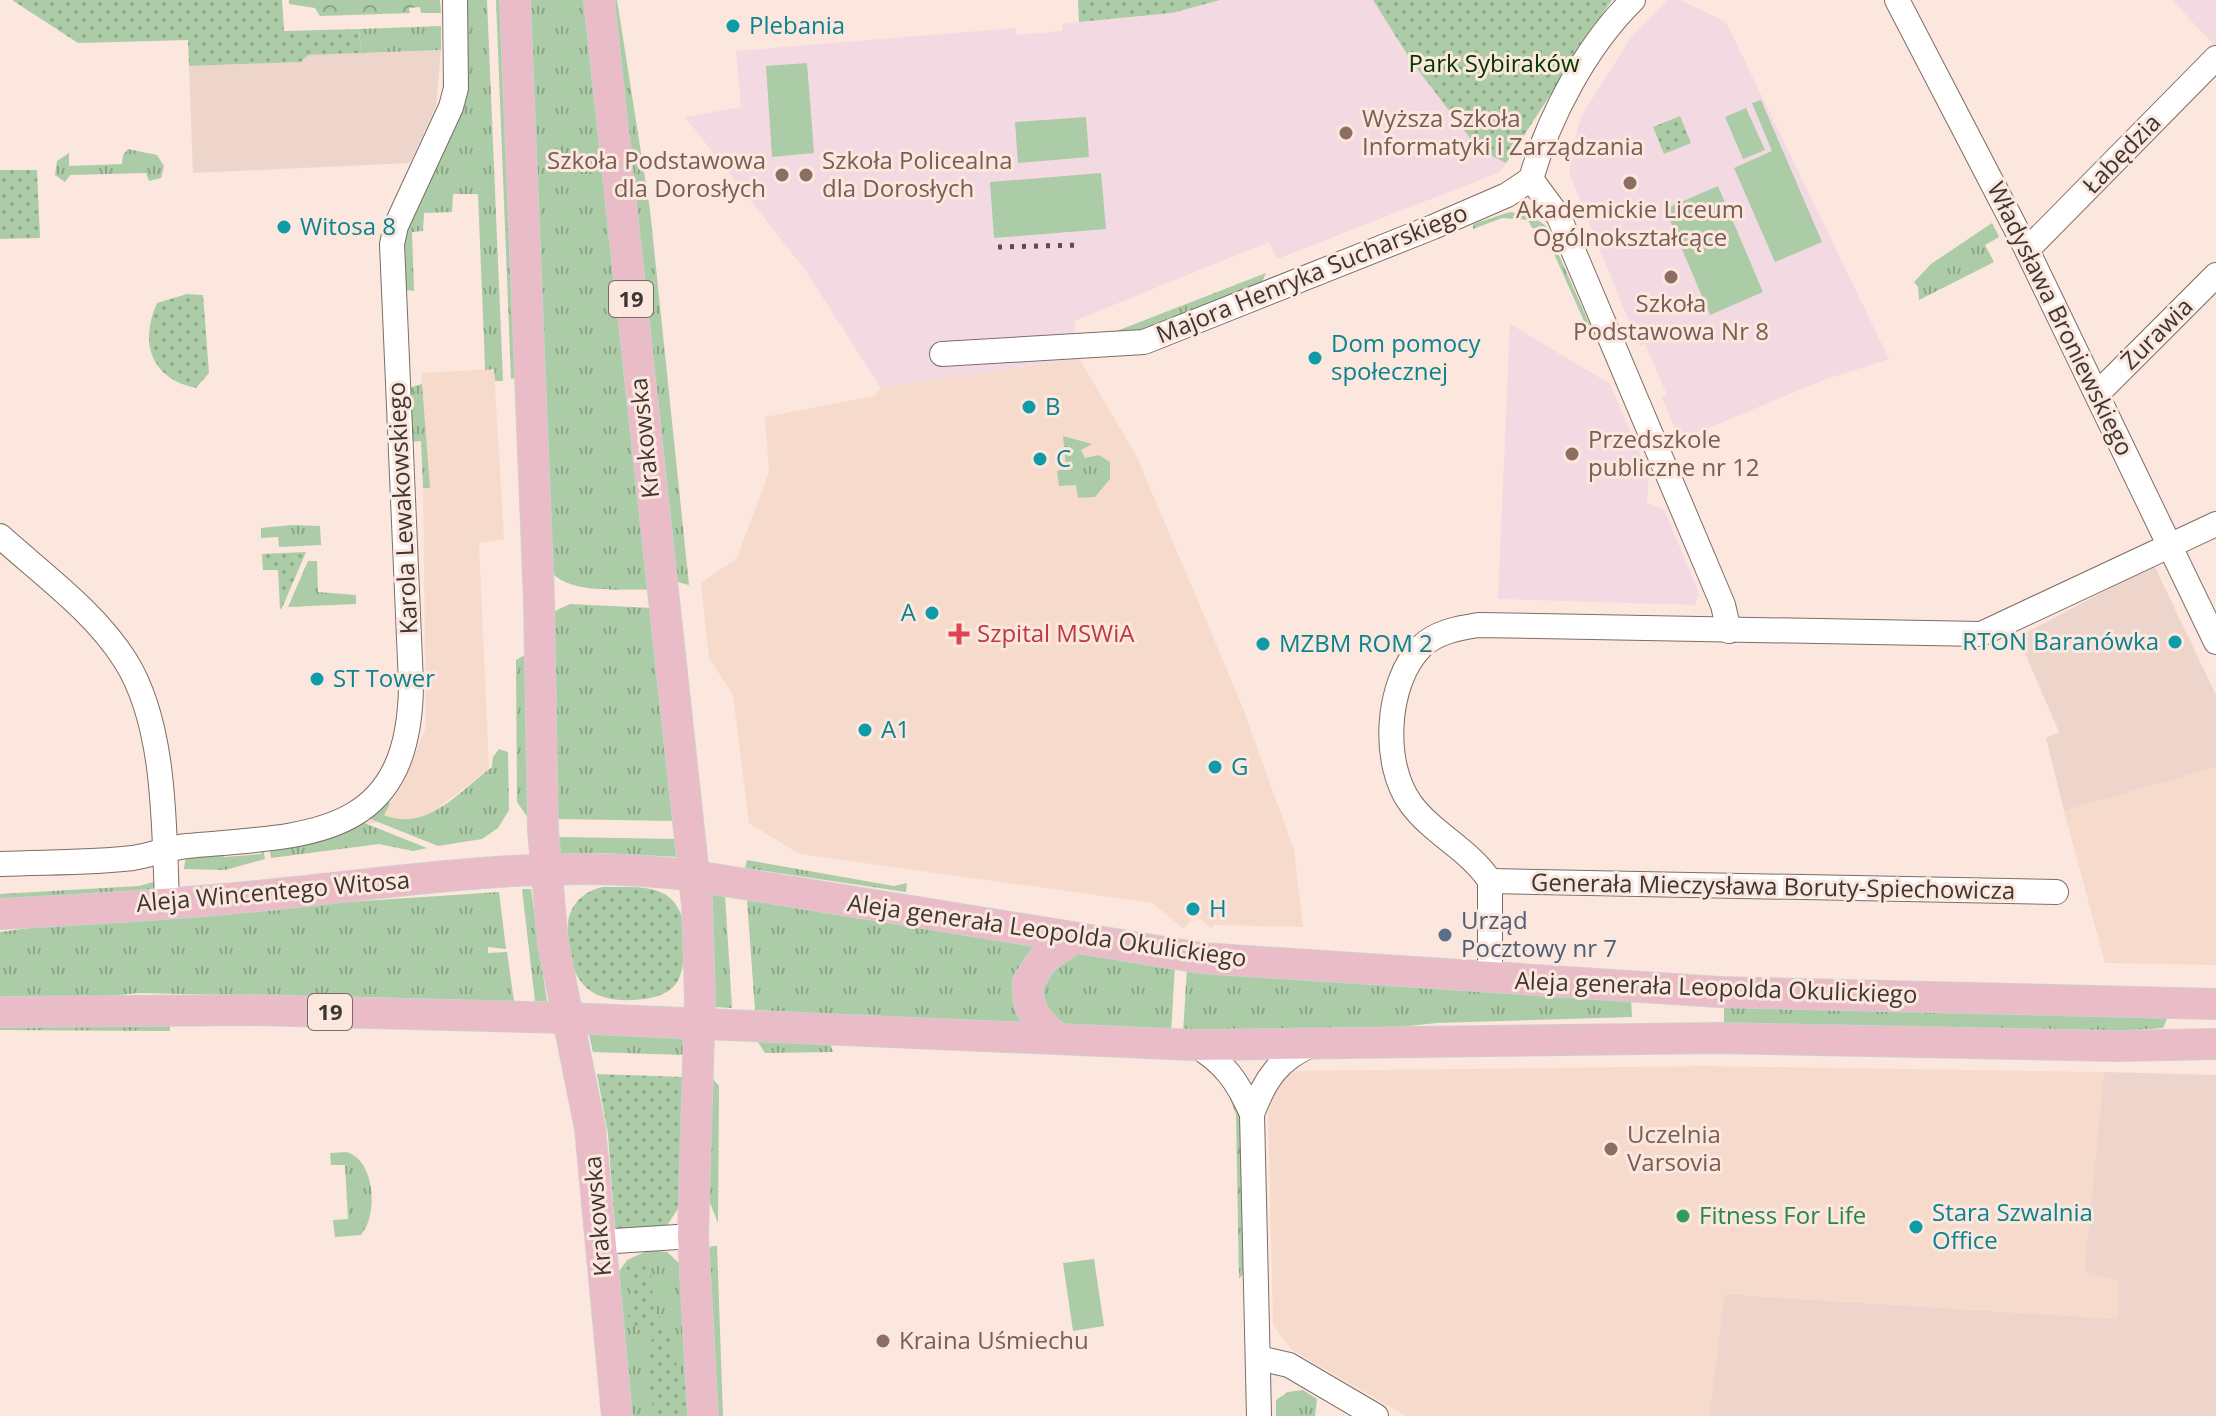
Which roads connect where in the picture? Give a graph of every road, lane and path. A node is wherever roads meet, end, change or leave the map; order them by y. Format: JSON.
{"nodes":[{"id":1,"x":455,"y":0,"type":"edge"},
{"id":2,"x":515,"y":0,"type":"edge"},
{"id":3,"x":599,"y":0,"type":"edge"},
{"id":4,"x":1633,"y":0,"type":"edge"},
{"id":5,"x":1897,"y":0,"type":"edge"},
{"id":6,"x":2216,"y":58,"type":"edge"},
{"id":7,"x":1531,"y":179,"type":"junction"},
{"id":8,"x":2027,"y":250,"type":"junction"},
{"id":9,"x":2216,"y":275,"type":"edge"},
{"id":10,"x":942,"y":354,"type":"dead end"},
{"id":11,"x":2098,"y":393,"type":"junction"},
{"id":12,"x":2216,"y":524,"type":"edge"},
{"id":13,"x":0,"y":536,"type":"edge"},
{"id":14,"x":2171,"y":545,"type":"junction"},
{"id":15,"x":1729,"y":631,"type":"junction"},
{"id":16,"x":2216,"y":642,"type":"edge"},
{"id":17,"x":163,"y":850,"type":"junction"},
{"id":18,"x":0,"y":864,"type":"edge"},
{"id":19,"x":546,"y":870,"type":"junction"},
{"id":20,"x":695,"y":876,"type":"junction"},
{"id":21,"x":1490,"y":881,"type":"junction"},
{"id":22,"x":2056,"y":892,"type":"dead end"},
{"id":23,"x":167,"y":903,"type":"junction"},
{"id":24,"x":0,"y":914,"type":"edge"},
{"id":25,"x":1071,"y":940,"type":"junction"},
{"id":26,"x":1490,"y":979,"type":"junction"},
{"id":27,"x":1669,"y":989,"type":"junction"},
{"id":28,"x":2172,"y":1004,"type":"junction"},
{"id":29,"x":2216,"y":1004,"type":"edge"},
{"id":30,"x":0,"y":1012,"type":"edge"},
{"id":31,"x":567,"y":1018,"type":"junction"},
{"id":32,"x":698,"y":1023,"type":"junction"},
{"id":33,"x":1057,"y":1038,"type":"junction"},
{"id":34,"x":1666,"y":1039,"type":"junction"},
{"id":35,"x":1315,"y":1043,"type":"junction"},
{"id":36,"x":2216,"y":1044,"type":"edge"},
{"id":37,"x":1195,"y":1045,"type":"junction"},
{"id":38,"x":2169,"y":1046,"type":"junction"},
{"id":39,"x":1252,"y":1114,"type":"junction"},
{"id":40,"x":693,"y":1236,"type":"junction"},
{"id":41,"x":599,"y":1242,"type":"junction"},
{"id":42,"x":1259,"y":1358,"type":"junction"},
{"id":43,"x":617,"y":1416,"type":"edge"},
{"id":44,"x":703,"y":1416,"type":"edge"},
{"id":45,"x":1259,"y":1416,"type":"edge"},
{"id":46,"x":1376,"y":1416,"type":"edge"}],
"edges":[{"from":1,"to":17,"type":"street","name":"Karola Lewakowskiego"},
{"from":2,"to":19,"type":"main road"},
{"from":3,"to":20,"type":"main road","name":"Krakowska","number":"19"},
{"from":4,"to":7,"type":"street"},
{"from":5,"to":8,"type":"street","name":"Władysława Broniewskiego"},
{"from":6,"to":8,"type":"street","name":"Łabędzia"},
{"from":7,"to":10,"type":"street","name":"Majora Henryka Sucharskiego"},
{"from":7,"to":15,"type":"street"},
{"from":8,"to":11,"type":"street","name":"Władysława Broniewskiego"},
{"from":9,"to":11,"type":"street","name":"Żurawia"},
{"from":11,"to":14,"type":"street","name":"Władysława Broniewskiego"},
{"from":12,"to":14,"type":"street"},
{"from":13,"to":17,"type":"street"},
{"from":14,"to":15,"type":"street"},
{"from":14,"to":16,"type":"street","name":"Władysława Broniewskiego"},
{"from":15,"to":21,"type":"street"},
{"from":17,"to":18,"type":"street","name":"Karola Lewakowskiego"},
{"from":17,"to":23,"type":"street"},
{"from":19,"to":20,"type":"main road","name":"Aleja Wincentego Witosa"},
{"from":19,"to":23,"type":"main road","name":"Aleja Wincentego Witosa"},
{"from":19,"to":31,"type":"main road","name":"Krakowska"},
{"from":20,"to":25,"type":"main road","name":"Aleja generała Leopolda Okulickiego"},
{"from":20,"to":32,"type":"main road","number":"19"},
{"from":21,"to":22,"type":"street","name":"Generała Mieczysława Boruty-Spiechowicza"},
{"from":21,"to":26,"type":"street"},
{"from":23,"to":24,"type":"main road","name":"Aleja Wincentego Witosa"},
{"from":25,"to":26,"type":"main road","name":"Aleja generała Leopolda Okulickiego"},
{"from":25,"to":33,"type":"main road"},
{"from":26,"to":27,"type":"main road","name":"Aleja generała Leopolda Okulickiego"},
{"from":27,"to":28,"type":"main road","name":"Aleja generała Leopolda Okulickiego"},
{"from":27,"to":34,"type":"main road"},
{"from":28,"to":29,"type":"main road","name":"Aleja generała Leopolda Okulickiego"},
{"from":28,"to":38,"type":"main road"},
{"from":30,"to":31,"type":"main road","number":"19"},
{"from":31,"to":32,"type":"main road","number":"19"},
{"from":31,"to":41,"type":"main road","name":"Krakowska"},
{"from":32,"to":33,"type":"main road","name":"Aleja generała Leopolda Okulickiego"},
{"from":32,"to":40,"type":"main road"},
{"from":33,"to":37,"type":"main road","name":"Aleja generała Leopolda Okulickiego"},
{"from":34,"to":35,"type":"main road","name":"Aleja generała Leopolda Okulickiego"},
{"from":34,"to":38,"type":"main road","name":"Aleja generała Leopolda Okulickiego"},
{"from":35,"to":37,"type":"main road","name":"Aleja generała Leopolda Okulickiego"},
{"from":35,"to":39,"type":"street"},
{"from":36,"to":38,"type":"main road","name":"Aleja generała Leopolda Okulickiego"},
{"from":37,"to":39,"type":"street"},
{"from":39,"to":42,"type":"street"},
{"from":40,"to":41,"type":"street"},
{"from":40,"to":44,"type":"main road"},
{"from":41,"to":43,"type":"main road","name":"Krakowska"},
{"from":42,"to":45,"type":"street"},
{"from":42,"to":46,"type":"street"}]}
